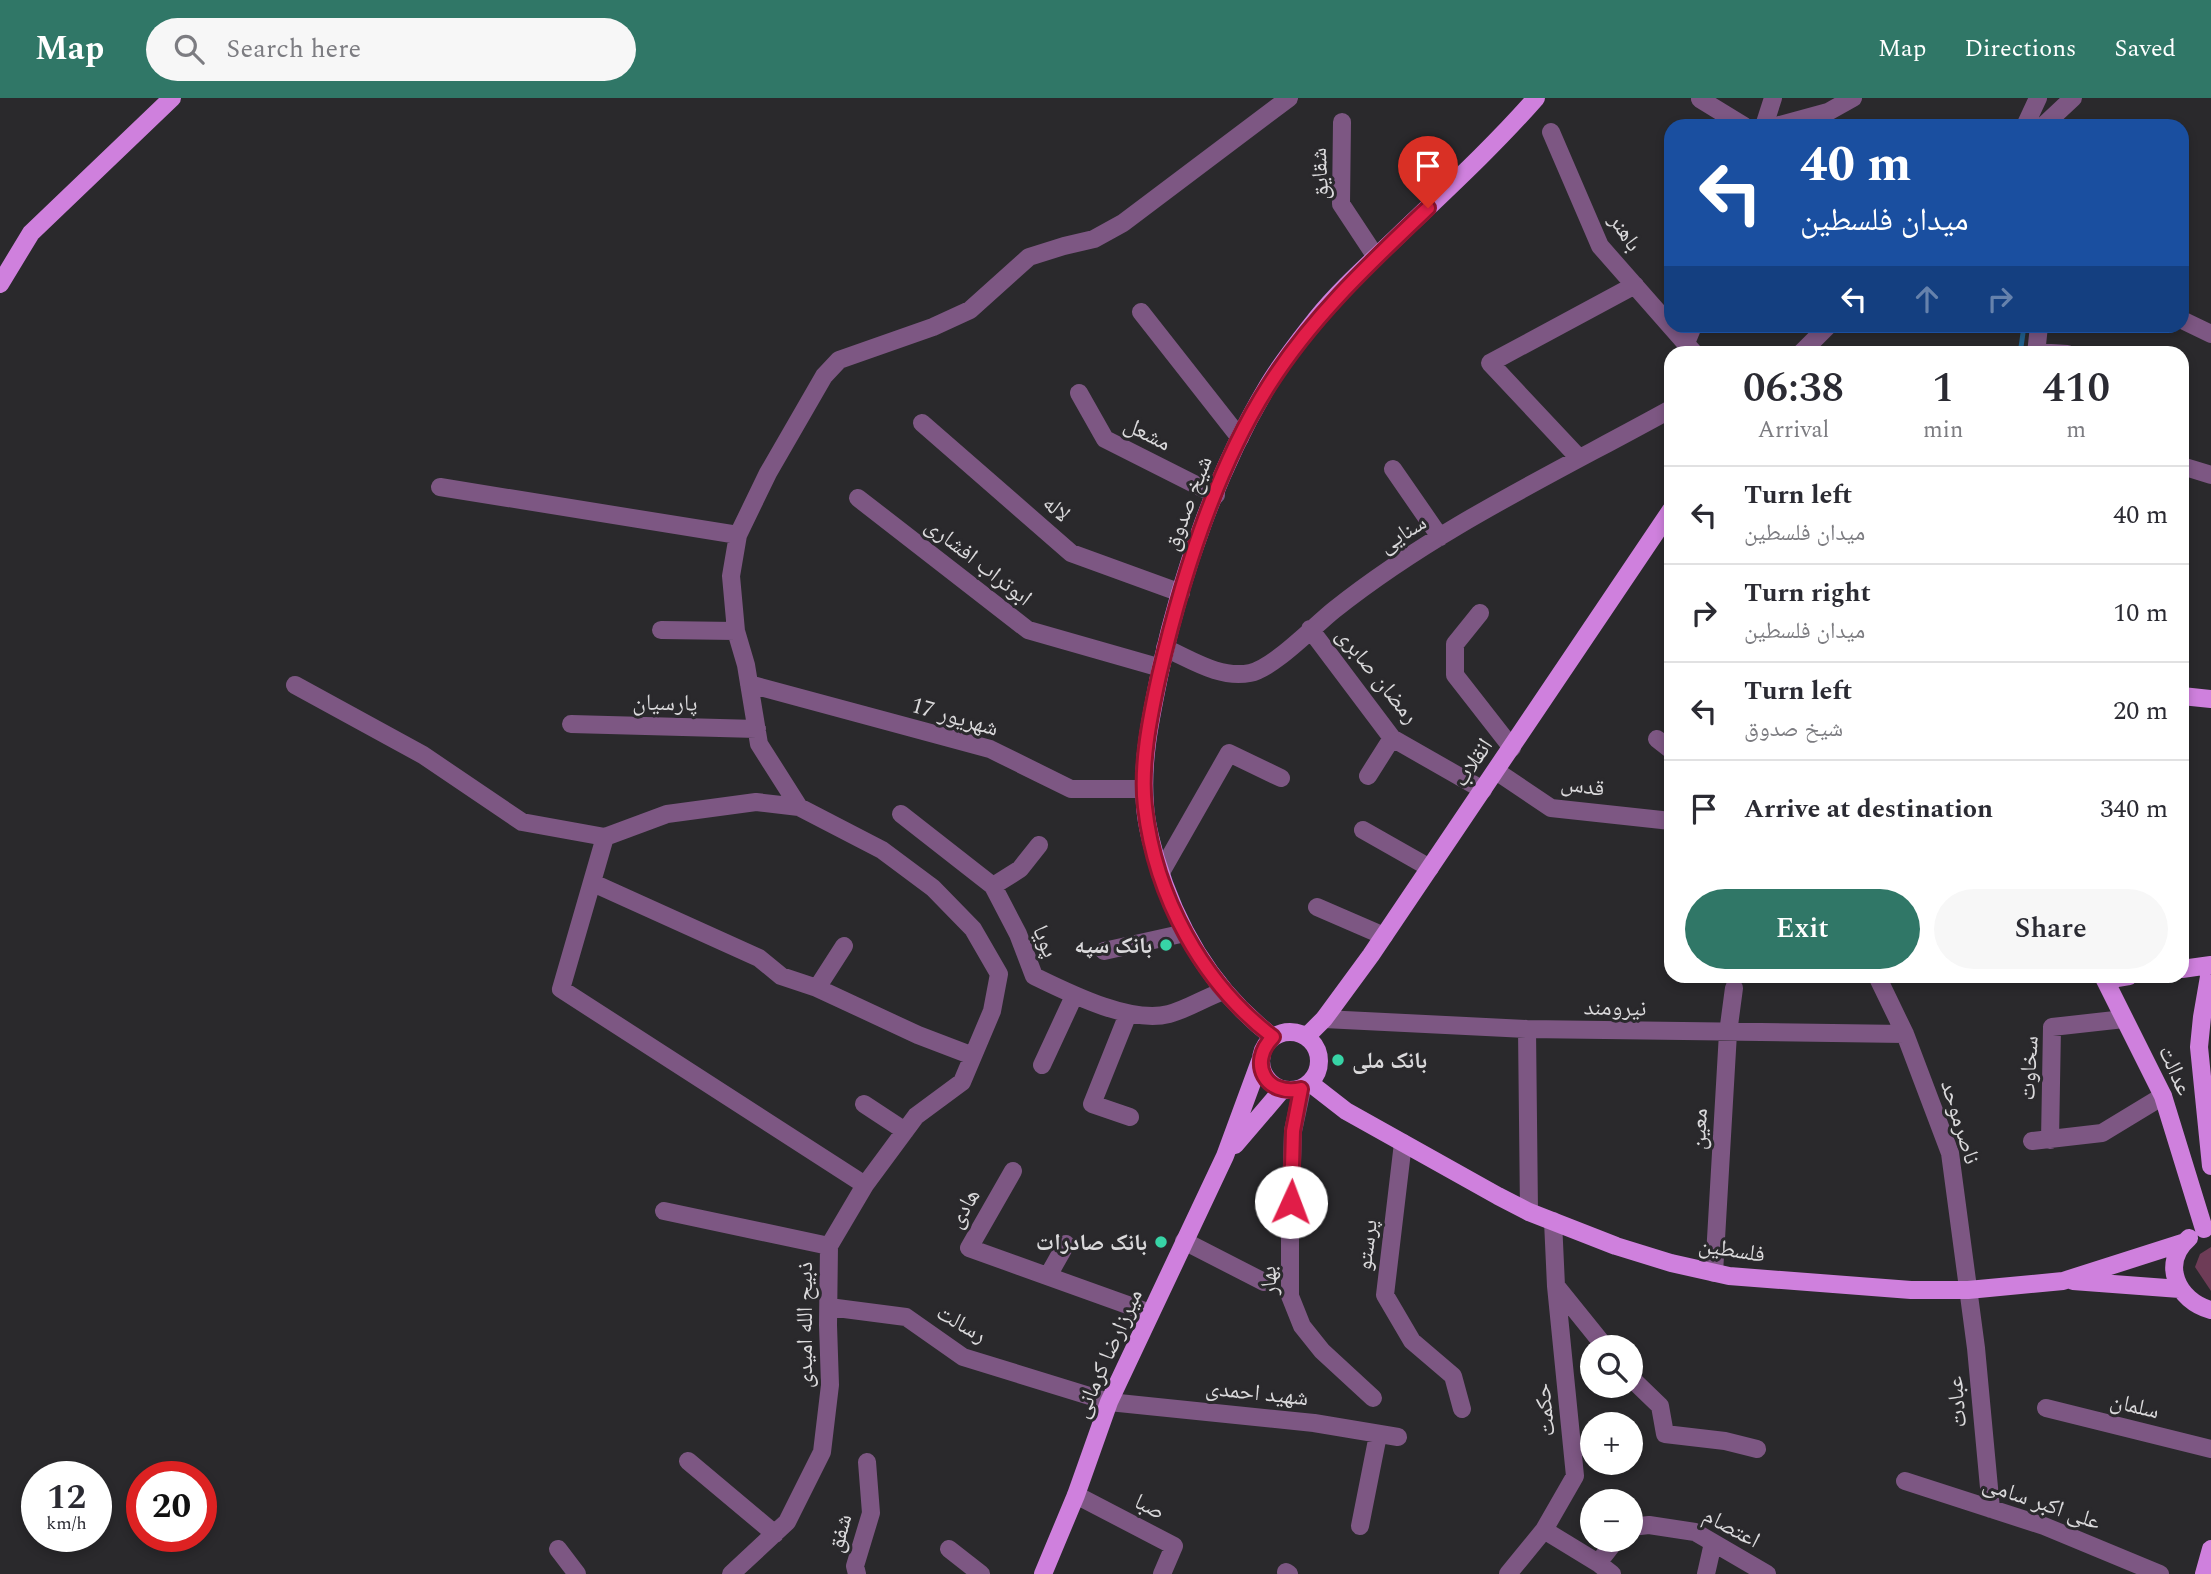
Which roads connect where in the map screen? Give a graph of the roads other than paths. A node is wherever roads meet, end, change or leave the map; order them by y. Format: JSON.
{"nodes":[{"id":1,"x":172,"y":98,"type":"edge"},
{"id":2,"x":1289,"y":98,"type":"edge"},
{"id":3,"x":1536,"y":98,"type":"edge"},
{"id":4,"x":1773,"y":98,"type":"edge"},
{"id":5,"x":1853,"y":98,"type":"edge"},
{"id":6,"x":2038,"y":98,"type":"edge"},
{"id":7,"x":2073,"y":98,"type":"edge"},
{"id":8,"x":1700,"y":99,"type":"edge"},
{"id":9,"x":1733,"y":119,"type":"edge"},
{"id":10,"x":1766,"y":119,"type":"edge"},
{"id":11,"x":1802,"y":119,"type":"edge"},
{"id":12,"x":2028,"y":119,"type":"edge"},
{"id":13,"x":2054,"y":119,"type":"edge"},
{"id":14,"x":1342,"y":122,"type":"dead end"},
{"id":15,"x":1551,"y":132,"type":"dead end"},
{"id":16,"x":1376,"y":257,"type":"junction"},
{"id":17,"x":0,"y":284,"type":"edge"},
{"id":18,"x":1635,"y":285,"type":"junction"},
{"id":19,"x":1141,"y":312,"type":"dead end"},
{"id":20,"x":1664,"y":318,"type":"edge"},
{"id":21,"x":2189,"y":323,"type":"edge"},
{"id":22,"x":1821,"y":333,"type":"edge"},
{"id":23,"x":2211,"y":334,"type":"edge"},
{"id":24,"x":1808,"y":346,"type":"edge"},
{"id":25,"x":1079,"y":393,"type":"dead end"},
{"id":26,"x":1664,"y":413,"type":"edge"},
{"id":27,"x":922,"y":423,"type":"dead end"},
{"id":28,"x":1240,"y":438,"type":"junction"},
{"id":29,"x":1580,"y":458,"type":"junction"},
{"id":30,"x":2189,"y":468,"type":"edge"},
{"id":31,"x":1393,"y":469,"type":"dead end"},
{"id":32,"x":2211,"y":475,"type":"edge"},
{"id":33,"x":440,"y":487,"type":"dead end"},
{"id":34,"x":1216,"y":495,"type":"junction"},
{"id":35,"x":858,"y":498,"type":"dead end"},
{"id":36,"x":1664,"y":520,"type":"edge"},
{"id":37,"x":738,"y":536,"type":"junction"},
{"id":38,"x":1440,"y":537,"type":"junction"},
{"id":39,"x":1181,"y":593,"type":"junction"},
{"id":40,"x":1480,"y":613,"type":"dead end"},
{"id":41,"x":1310,"y":629,"type":"junction"},
{"id":42,"x":661,"y":630,"type":"dead end"},
{"id":43,"x":736,"y":631,"type":"junction"},
{"id":44,"x":1165,"y":648,"type":"junction"},
{"id":45,"x":1161,"y":668,"type":"junction"},
{"id":46,"x":749,"y":684,"type":"junction"},
{"id":47,"x":295,"y":685,"type":"dead end"},
{"id":48,"x":2189,"y":697,"type":"edge"},
{"id":49,"x":2211,"y":699,"type":"edge"},
{"id":50,"x":571,"y":724,"type":"dead end"},
{"id":51,"x":757,"y":729,"type":"junction"},
{"id":52,"x":1392,"y":738,"type":"junction"},
{"id":53,"x":1512,"y":748,"type":"junction"},
{"id":54,"x":1496,"y":771,"type":"junction"},
{"id":55,"x":1368,"y":776,"type":"dead end"},
{"id":56,"x":1281,"y":778,"type":"dead end"},
{"id":57,"x":1144,"y":789,"type":"junction"},
{"id":58,"x":1483,"y":790,"type":"junction"},
{"id":59,"x":799,"y":807,"type":"junction"},
{"id":60,"x":901,"y":814,"type":"dead end"},
{"id":61,"x":1664,"y":820,"type":"edge"},
{"id":62,"x":1363,"y":830,"type":"dead end"},
{"id":63,"x":606,"y":837,"type":"junction"},
{"id":64,"x":1039,"y":845,"type":"dead end"},
{"id":65,"x":1430,"y":867,"type":"junction"},
{"id":66,"x":1160,"y":874,"type":"junction"},
{"id":67,"x":593,"y":883,"type":"junction"},
{"id":68,"x":993,"y":886,"type":"junction"},
{"id":69,"x":1317,"y":907,"type":"dead end"},
{"id":70,"x":1185,"y":933,"type":"junction"},
{"id":71,"x":1384,"y":936,"type":"junction"},
{"id":72,"x":844,"y":946,"type":"dead end"},
{"id":73,"x":1104,"y":951,"type":"dead end"},
{"id":74,"x":2211,"y":965,"type":"edge"},
{"id":75,"x":2189,"y":968,"type":"edge"},
{"id":76,"x":1880,"y":983,"type":"edge"},
{"id":77,"x":2106,"y":983,"type":"edge"},
{"id":78,"x":817,"y":988,"type":"junction"},
{"id":79,"x":1734,"y":988,"type":"dead end"},
{"id":80,"x":1224,"y":991,"type":"junction"},
{"id":81,"x":1074,"y":996,"type":"junction"},
{"id":82,"x":1128,"y":1014,"type":"junction"},
{"id":83,"x":1324,"y":1018,"type":"junction"},
{"id":84,"x":2124,"y":1019,"type":"junction"},
{"id":85,"x":1527,"y":1029,"type":"junction"},
{"id":86,"x":1728,"y":1033,"type":"junction"},
{"id":87,"x":1905,"y":1034,"type":"junction"},
{"id":88,"x":1273,"y":1037,"type":"junction"},
{"id":89,"x":1306,"y":1037,"type":"junction"},
{"id":90,"x":973,"y":1056,"type":"junction"},
{"id":91,"x":1260,"y":1061,"type":"junction"},
{"id":92,"x":1042,"y":1065,"type":"dead end"},
{"id":93,"x":1306,"y":1086,"type":"junction"},
{"id":94,"x":1282,"y":1090,"type":"junction"},
{"id":95,"x":2163,"y":1097,"type":"junction"},
{"id":96,"x":864,"y":1104,"type":"dead end"},
{"id":97,"x":1130,"y":1117,"type":"dead end"},
{"id":98,"x":905,"y":1131,"type":"junction"},
{"id":99,"x":1402,"y":1143,"type":"junction"},
{"id":100,"x":1226,"y":1156,"type":"junction"},
{"id":101,"x":2211,"y":1166,"type":"edge"},
{"id":102,"x":1013,"y":1171,"type":"dead end"},
{"id":103,"x":865,"y":1185,"type":"junction"},
{"id":104,"x":664,"y":1211,"type":"dead end"},
{"id":105,"x":1529,"y":1212,"type":"junction"},
{"id":106,"x":1553,"y":1221,"type":"junction"},
{"id":107,"x":2207,"y":1228,"type":"edge"},
{"id":108,"x":1184,"y":1241,"type":"junction"},
{"id":109,"x":2185,"y":1241,"type":"junction"},
{"id":110,"x":1066,"y":1244,"type":"dead end"},
{"id":111,"x":829,"y":1246,"type":"junction"},
{"id":112,"x":1714,"y":1273,"type":"junction"},
{"id":113,"x":1048,"y":1276,"type":"junction"},
{"id":114,"x":2063,"y":1281,"type":"junction"},
{"id":115,"x":1264,"y":1282,"type":"dead end"},
{"id":116,"x":1556,"y":1286,"type":"junction"},
{"id":117,"x":2180,"y":1289,"type":"junction"},
{"id":118,"x":1968,"y":1290,"type":"junction"},
{"id":119,"x":829,"y":1307,"type":"junction"},
{"id":120,"x":2211,"y":1310,"type":"edge"},
{"id":121,"x":1150,"y":1313,"type":"junction"},
{"id":122,"x":1596,"y":1335,"type":"edge"},
{"id":123,"x":1643,"y":1390,"type":"edge"},
{"id":124,"x":1373,"y":1398,"type":"dead end"},
{"id":125,"x":1110,"y":1402,"type":"junction"},
{"id":126,"x":2046,"y":1408,"type":"dead end"},
{"id":127,"x":1462,"y":1409,"type":"dead end"},
{"id":128,"x":1378,"y":1435,"type":"junction"},
{"id":129,"x":1398,"y":1437,"type":"dead end"},
{"id":130,"x":1757,"y":1449,"type":"dead end"},
{"id":131,"x":2211,"y":1449,"type":"edge"},
{"id":132,"x":688,"y":1461,"type":"dead end"},
{"id":133,"x":867,"y":1462,"type":"dead end"},
{"id":134,"x":1905,"y":1481,"type":"dead end"},
{"id":135,"x":1076,"y":1495,"type":"junction"},
{"id":136,"x":1991,"y":1509,"type":"junction"},
{"id":137,"x":1360,"y":1526,"type":"dead end"},
{"id":138,"x":1643,"y":1526,"type":"edge"},
{"id":139,"x":1544,"y":1530,"type":"junction"},
{"id":140,"x":775,"y":1534,"type":"junction"},
{"id":141,"x":1713,"y":1543,"type":"junction"},
{"id":142,"x":558,"y":1549,"type":"dead end"},
{"id":143,"x":948,"y":1549,"type":"dead end"},
{"id":144,"x":2211,"y":1549,"type":"edge"},
{"id":145,"x":1605,"y":1568,"type":"edge"},
{"id":146,"x":577,"y":1574,"type":"edge"},
{"id":147,"x":731,"y":1574,"type":"edge"},
{"id":148,"x":856,"y":1574,"type":"edge"},
{"id":149,"x":981,"y":1574,"type":"edge"},
{"id":150,"x":1043,"y":1574,"type":"edge"},
{"id":151,"x":1163,"y":1574,"type":"edge"},
{"id":152,"x":1508,"y":1574,"type":"edge"},
{"id":153,"x":1706,"y":1574,"type":"edge"},
{"id":154,"x":1767,"y":1574,"type":"edge"},
{"id":155,"x":2160,"y":1574,"type":"edge"},
{"id":156,"x":2204,"y":1574,"type":"edge"}],
"edges":[{"from":1,"to":17,"type":"main road"},
{"from":2,"to":37,"type":"street"},
{"from":3,"to":16,"type":"main road","name":"شیخ صدوق"},
{"from":4,"to":10,"type":"street"},
{"from":5,"to":11,"type":"street"},
{"from":6,"to":12,"type":"street"},
{"from":7,"to":13,"type":"street"},
{"from":8,"to":9,"type":"street"},
{"from":14,"to":16,"type":"street","name":"شقایق"},
{"from":15,"to":18,"type":"street","name":"باهنر"},
{"from":16,"to":28,"type":"main road","name":"شیخ صدوق"},
{"from":18,"to":20,"type":"street","name":"باهنر"},
{"from":18,"to":29,"type":"street"},
{"from":19,"to":28,"type":"street"},
{"from":21,"to":23,"type":"street"},
{"from":22,"to":24,"type":"street"},
{"from":25,"to":34,"type":"street","name":"مشعل"},
{"from":26,"to":29,"type":"street","name":"سنایی"},
{"from":27,"to":39,"type":"street","name":"لاله"},
{"from":28,"to":34,"type":"main road","name":"شیخ صدوق"},
{"from":29,"to":38,"type":"street","name":"سنایی"},
{"from":30,"to":32,"type":"street"},
{"from":31,"to":38,"type":"street"},
{"from":33,"to":37,"type":"street"},
{"from":34,"to":39,"type":"main road","name":"شیخ صدوق"},
{"from":35,"to":45,"type":"street","name":"ابوتراب افشاری"},
{"from":36,"to":53,"type":"main road","name":"انقلاب"},
{"from":37,"to":43,"type":"street"},
{"from":38,"to":41,"type":"street","name":"سنایی"},
{"from":39,"to":44,"type":"main road","name":"شیخ صدوق"},
{"from":40,"to":53,"type":"street"},
{"from":41,"to":44,"type":"street","name":"سنایی"},
{"from":41,"to":52,"type":"street","name":"رمضان صابری"},
{"from":42,"to":43,"type":"street"},
{"from":43,"to":46,"type":"street"},
{"from":44,"to":45,"type":"main road","name":"شیخ صدوق"},
{"from":45,"to":57,"type":"main road","name":"شیخ صدوق"},
{"from":46,"to":51,"type":"street"},
{"from":46,"to":57,"type":"street","name":"17 شهریور"},
{"from":47,"to":63,"type":"street"},
{"from":48,"to":49,"type":"main road"},
{"from":50,"to":51,"type":"street","name":"پارسیان"},
{"from":51,"to":59,"type":"street"},
{"from":52,"to":55,"type":"street"},
{"from":52,"to":58,"type":"street","name":"رمضان صابری"},
{"from":53,"to":54,"type":"main road","name":"انقلاب"},
{"from":54,"to":58,"type":"main road","name":"انقلاب"},
{"from":54,"to":61,"type":"street","name":"قدس"},
{"from":56,"to":66,"type":"street"},
{"from":57,"to":66,"type":"main road","name":"شیخ صدوق"},
{"from":58,"to":65,"type":"main road","name":"انقلاب"},
{"from":59,"to":63,"type":"street"},
{"from":59,"to":90,"type":"street","name":"ذبیح الله امیدی"},
{"from":60,"to":68,"type":"street","name":"پویا"},
{"from":62,"to":65,"type":"street"},
{"from":63,"to":67,"type":"street"},
{"from":64,"to":68,"type":"street"},
{"from":65,"to":71,"type":"main road","name":"انقلاب"},
{"from":66,"to":70,"type":"main road","name":"شیخ صدوق"},
{"from":67,"to":78,"type":"street"},
{"from":67,"to":103,"type":"street"},
{"from":68,"to":81,"type":"street","name":"پویا"},
{"from":69,"to":71,"type":"street"},
{"from":70,"to":73,"type":"street"},
{"from":70,"to":80,"type":"main road","name":"شیخ صدوق"},
{"from":71,"to":83,"type":"main road","name":"انقلاب"},
{"from":72,"to":78,"type":"street"},
{"from":74,"to":75,"type":"main road"},
{"from":74,"to":101,"type":"main road"},
{"from":76,"to":87,"type":"street","name":"ناصرموحد"},
{"from":77,"to":84,"type":"main road","name":"عدالت"},
{"from":78,"to":90,"type":"street"},
{"from":79,"to":86,"type":"street","name":"معین"},
{"from":80,"to":82,"type":"street","name":"پویا"},
{"from":80,"to":88,"type":"main road","name":"شیخ صدوق"},
{"from":81,"to":82,"type":"street","name":"پویا"},
{"from":81,"to":92,"type":"street"},
{"from":82,"to":97,"type":"street"},
{"from":83,"to":85,"type":"street","name":"نیرومند"},
{"from":83,"to":89,"type":"main road","name":"انقلاب"},
{"from":84,"to":95,"type":"main road","name":"عدالت"},
{"from":84,"to":95,"type":"street","name":"سخاوت"},
{"from":85,"to":86,"type":"street","name":"نیرومند"},
{"from":85,"to":105,"type":"street"},
{"from":86,"to":87,"type":"street","name":"نیرومند"},
{"from":86,"to":112,"type":"street","name":"معین"},
{"from":87,"to":118,"type":"street","name":"ناصرموحد"},
{"from":88,"to":89,"type":"main road"},
{"from":88,"to":91,"type":"main road"},
{"from":89,"to":93,"type":"main road"},
{"from":90,"to":98,"type":"street","name":"ذبیح الله امیدی"},
{"from":91,"to":94,"type":"main road"},
{"from":91,"to":100,"type":"main road"},
{"from":93,"to":94,"type":"main road"},
{"from":93,"to":99,"type":"main road","name":"فلسطین"},
{"from":93,"to":124,"type":"street","name":"بهار"},
{"from":94,"to":100,"type":"main road"},
{"from":95,"to":107,"type":"main road","name":"عدالت"},
{"from":96,"to":98,"type":"street"},
{"from":98,"to":103,"type":"street","name":"ذبیح الله امیدی"},
{"from":99,"to":105,"type":"main road","name":"فلسطین"},
{"from":99,"to":127,"type":"street","name":"پرستو"},
{"from":100,"to":108,"type":"main road","name":"میرزارضا کرمانی"},
{"from":102,"to":113,"type":"street","name":"هادی"},
{"from":103,"to":111,"type":"street","name":"ذبیح الله امیدی"},
{"from":104,"to":111,"type":"street"},
{"from":105,"to":106,"type":"main road","name":"فلسطین"},
{"from":106,"to":112,"type":"main road","name":"فلسطین"},
{"from":106,"to":116,"type":"street","name":"حکمت"},
{"from":107,"to":109,"type":"main road","name":"فلسطین"},
{"from":108,"to":115,"type":"street"},
{"from":108,"to":121,"type":"main road","name":"میرزارضا کرمانی"},
{"from":109,"to":114,"type":"main road","name":"فلسطین"},
{"from":109,"to":117,"type":"main road"},
{"from":110,"to":113,"type":"street"},
{"from":111,"to":119,"type":"street","name":"ذبیح الله امیدی"},
{"from":112,"to":118,"type":"main road","name":"فلسطین"},
{"from":113,"to":121,"type":"street","name":"هادی"},
{"from":114,"to":117,"type":"main road"},
{"from":114,"to":118,"type":"main road","name":"فلسطین"},
{"from":116,"to":122,"type":"street"},
{"from":116,"to":139,"type":"street","name":"حکمت"},
{"from":117,"to":120,"type":"main road"},
{"from":118,"to":136,"type":"street","name":"عبادت"},
{"from":119,"to":125,"type":"street","name":"رسالت"},
{"from":119,"to":140,"type":"street","name":"ذبیح الله امیدی"},
{"from":121,"to":125,"type":"main road","name":"میرزارضا کرمانی"},
{"from":123,"to":130,"type":"street"},
{"from":125,"to":128,"type":"street","name":"شهید احمدی"},
{"from":125,"to":135,"type":"main road","name":"میرزارضا کرمانی"},
{"from":126,"to":131,"type":"street","name":"سلمان"},
{"from":128,"to":129,"type":"street","name":"شهید احمدی"},
{"from":128,"to":137,"type":"street"},
{"from":132,"to":140,"type":"street"},
{"from":133,"to":148,"type":"street","name":"شفق"},
{"from":134,"to":136,"type":"street","name":"علی اکبر سامی"},
{"from":135,"to":150,"type":"main road","name":"میرزارضا کرمانی"},
{"from":135,"to":151,"type":"street","name":"صبا"},
{"from":136,"to":155,"type":"street","name":"علی اکبر سامی"},
{"from":138,"to":141,"type":"street","name":"اعتصام"},
{"from":139,"to":145,"type":"street"},
{"from":139,"to":152,"type":"street","name":"حکمت"},
{"from":140,"to":147,"type":"street","name":"ذبیح الله امیدی"},
{"from":141,"to":153,"type":"street"},
{"from":141,"to":154,"type":"street","name":"اعتصام"},
{"from":142,"to":146,"type":"street"},
{"from":143,"to":149,"type":"street"},
{"from":144,"to":156,"type":"main road"}]}
